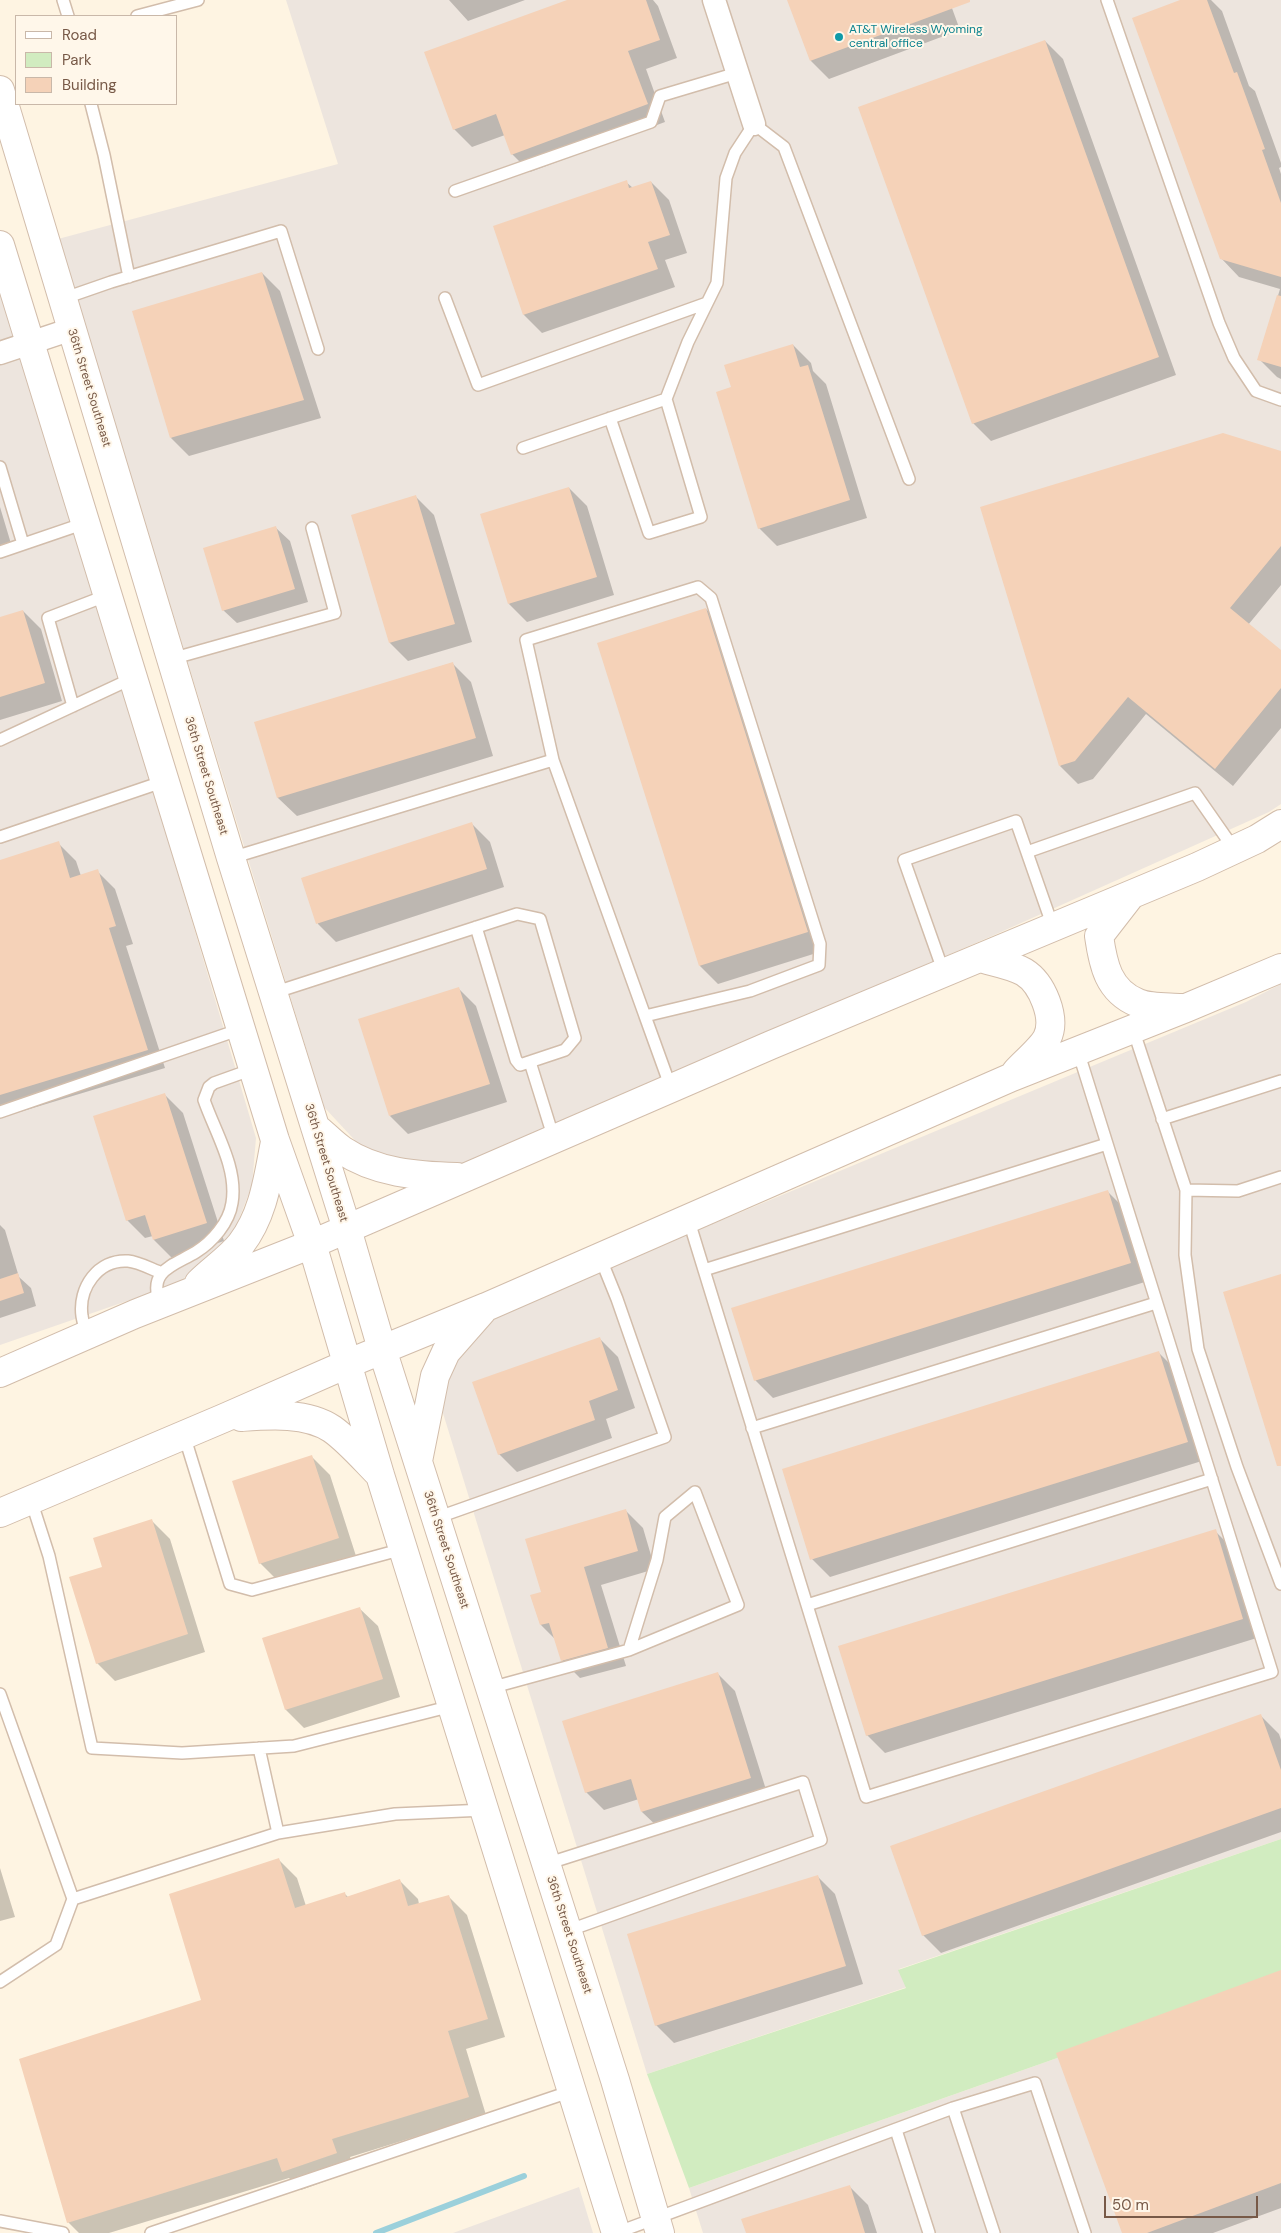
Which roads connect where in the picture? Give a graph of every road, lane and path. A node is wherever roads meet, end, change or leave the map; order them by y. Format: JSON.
{"nodes":[{"id":1,"x":63,"y":0,"type":"edge"},
{"id":2,"x":198,"y":0,"type":"edge"},
{"id":3,"x":714,"y":0,"type":"edge"},
{"id":4,"x":1107,"y":0,"type":"edge"},
{"id":5,"x":68,"y":15,"type":"edge"},
{"id":6,"x":141,"y":15,"type":"edge"},
{"id":7,"x":737,"y":73,"type":"junction"},
{"id":8,"x":0,"y":90,"type":"edge"},
{"id":9,"x":91,"y":105,"type":"edge"},
{"id":10,"x":754,"y":124,"type":"junction"},
{"id":11,"x":455,"y":191,"type":"dead end"},
{"id":12,"x":0,"y":245,"type":"edge"},
{"id":13,"x":129,"y":277,"type":"junction"},
{"id":14,"x":445,"y":298,"type":"dead end"},
{"id":15,"x":62,"y":299,"type":"junction"},
{"id":16,"x":708,"y":303,"type":"junction"},
{"id":17,"x":72,"y":329,"type":"junction"},
{"id":18,"x":30,"y":342,"type":"junction"},
{"id":19,"x":318,"y":349,"type":"dead end"},
{"id":20,"x":0,"y":353,"type":"edge"},
{"id":21,"x":666,"y":399,"type":"junction"},
{"id":22,"x":1281,"y":400,"type":"edge"},
{"id":23,"x":610,"y":418,"type":"junction"},
{"id":24,"x":523,"y":448,"type":"dead end"},
{"id":25,"x":0,"y":467,"type":"edge"},
{"id":26,"x":909,"y":480,"type":"dead end"},
{"id":27,"x":85,"y":523,"type":"junction"},
{"id":28,"x":312,"y":528,"type":"dead end"},
{"id":29,"x":24,"y":544,"type":"junction"},
{"id":30,"x":0,"y":552,"type":"edge"},
{"id":31,"x":108,"y":595,"type":"junction"},
{"id":32,"x":171,"y":659,"type":"junction"},
{"id":33,"x":133,"y":678,"type":"junction"},
{"id":34,"x":73,"y":706,"type":"junction"},
{"id":35,"x":0,"y":740,"type":"edge"},
{"id":36,"x":553,"y":760,"type":"junction"},
{"id":37,"x":165,"y":781,"type":"junction"},
{"id":38,"x":1281,"y":824,"type":"edge"},
{"id":39,"x":0,"y":837,"type":"edge"},
{"id":40,"x":1234,"y":849,"type":"junction"},
{"id":41,"x":1027,"y":852,"type":"junction"},
{"id":42,"x":231,"y":858,"type":"junction"},
{"id":43,"x":1133,"y":893,"type":"junction"},
{"id":44,"x":1053,"y":927,"type":"junction"},
{"id":45,"x":476,"y":928,"type":"junction"},
{"id":46,"x":980,"y":958,"type":"junction"},
{"id":47,"x":1281,"y":968,"type":"edge"},
{"id":48,"x":944,"y":973,"type":"junction"},
{"id":49,"x":273,"y":993,"type":"junction"},
{"id":50,"x":1186,"y":1008,"type":"junction"},
{"id":51,"x":645,"y":1016,"type":"junction"},
{"id":52,"x":241,"y":1029,"type":"junction"},
{"id":53,"x":1133,"y":1029,"type":"junction"},
{"id":54,"x":1078,"y":1051,"type":"junction"},
{"id":55,"x":530,"y":1062,"type":"junction"},
{"id":56,"x":254,"y":1069,"type":"junction"},
{"id":57,"x":1012,"y":1077,"type":"junction"},
{"id":58,"x":1281,"y":1081,"type":"edge"},
{"id":59,"x":670,"y":1088,"type":"junction"},
{"id":60,"x":0,"y":1112,"type":"edge"},
{"id":61,"x":1162,"y":1119,"type":"junction"},
{"id":62,"x":315,"y":1127,"type":"junction"},
{"id":63,"x":554,"y":1139,"type":"junction"},
{"id":64,"x":276,"y":1140,"type":"junction"},
{"id":65,"x":1107,"y":1144,"type":"junction"},
{"id":66,"x":1281,"y":1177,"type":"edge"},
{"id":67,"x":464,"y":1178,"type":"junction"},
{"id":68,"x":1186,"y":1190,"type":"junction"},
{"id":69,"x":688,"y":1218,"type":"junction"},
{"id":70,"x":347,"y":1229,"type":"junction"},
{"id":71,"x":312,"y":1244,"type":"junction"},
{"id":72,"x":600,"y":1257,"type":"junction"},
{"id":73,"x":704,"y":1270,"type":"junction"},
{"id":74,"x":162,"y":1273,"type":"junction"},
{"id":75,"x":186,"y":1294,"type":"junction"},
{"id":76,"x":1156,"y":1303,"type":"junction"},
{"id":77,"x":160,"y":1304,"type":"junction"},
{"id":78,"x":486,"y":1306,"type":"junction"},
{"id":79,"x":87,"y":1335,"type":"junction"},
{"id":80,"x":382,"y":1350,"type":"junction"},
{"id":81,"x":347,"y":1364,"type":"junction"},
{"id":82,"x":0,"y":1373,"type":"edge"},
{"id":83,"x":224,"y":1418,"type":"junction"},
{"id":84,"x":752,"y":1428,"type":"junction"},
{"id":85,"x":184,"y":1436,"type":"junction"},
{"id":86,"x":418,"y":1462,"type":"junction"},
{"id":87,"x":380,"y":1475,"type":"junction"},
{"id":88,"x":1212,"y":1479,"type":"junction"},
{"id":89,"x":31,"y":1500,"type":"junction"},
{"id":90,"x":0,"y":1513,"type":"edge"},
{"id":91,"x":436,"y":1518,"type":"junction"},
{"id":92,"x":403,"y":1549,"type":"junction"},
{"id":93,"x":1281,"y":1584,"type":"edge"},
{"id":94,"x":807,"y":1605,"type":"junction"},
{"id":95,"x":629,"y":1650,"type":"junction"},
{"id":96,"x":490,"y":1688,"type":"junction"},
{"id":97,"x":0,"y":1694,"type":"edge"},
{"id":98,"x":452,"y":1706,"type":"junction"},
{"id":99,"x":259,"y":1748,"type":"junction"},
{"id":100,"x":485,"y":1810,"type":"junction"},
{"id":101,"x":278,"y":1833,"type":"junction"},
{"id":102,"x":546,"y":1864,"type":"junction"},
{"id":103,"x":73,"y":1899,"type":"junction"},
{"id":104,"x":567,"y":1931,"type":"junction"},
{"id":105,"x":0,"y":1982,"type":"edge"},
{"id":106,"x":572,"y":2092,"type":"junction"},
{"id":107,"x":953,"y":2108,"type":"junction"},
{"id":108,"x":896,"y":2130,"type":"junction"},
{"id":109,"x":0,"y":2220,"type":"edge"},
{"id":110,"x":658,"y":2226,"type":"edge"},
{"id":111,"x":63,"y":2233,"type":"edge"},
{"id":112,"x":151,"y":2233,"type":"edge"},
{"id":113,"x":616,"y":2233,"type":"edge"},
{"id":114,"x":929,"y":2233,"type":"edge"},
{"id":115,"x":994,"y":2233,"type":"edge"},
{"id":116,"x":1085,"y":2233,"type":"edge"}],
"edges":[{"from":1,"to":5,"type":"lane"},
{"from":2,"to":6,"type":"lane"},
{"from":3,"to":7,"type":"street"},
{"from":4,"to":22,"type":"lane"},
{"from":7,"to":10,"type":"street"},
{"from":7,"to":11,"type":"lane"},
{"from":8,"to":15,"type":"street","name":"36th Street Southeast"},
{"from":9,"to":13,"type":"lane"},
{"from":10,"to":16,"type":"lane"},
{"from":10,"to":26,"type":"lane"},
{"from":12,"to":18,"type":"street"},
{"from":13,"to":15,"type":"lane"},
{"from":13,"to":19,"type":"lane"},
{"from":14,"to":16,"type":"lane"},
{"from":15,"to":17,"type":"street","name":"36th Street Southeast"},
{"from":16,"to":21,"type":"lane"},
{"from":17,"to":18,"type":"street"},
{"from":17,"to":32,"type":"street","name":"36th Street Southeast"},
{"from":18,"to":20,"type":"street"},
{"from":18,"to":27,"type":"street"},
{"from":21,"to":23,"type":"lane"},
{"from":21,"to":23,"type":"lane"},
{"from":23,"to":24,"type":"lane"},
{"from":25,"to":29,"type":"lane"},
{"from":27,"to":29,"type":"lane"},
{"from":27,"to":31,"type":"street"},
{"from":28,"to":32,"type":"lane"},
{"from":29,"to":30,"type":"lane"},
{"from":31,"to":33,"type":"street"},
{"from":31,"to":34,"type":"lane"},
{"from":32,"to":42,"type":"street","name":"36th Street Southeast"},
{"from":33,"to":34,"type":"lane"},
{"from":33,"to":37,"type":"street"},
{"from":34,"to":35,"type":"lane"},
{"from":36,"to":42,"type":"lane"},
{"from":36,"to":51,"type":"lane"},
{"from":36,"to":51,"type":"lane"},
{"from":37,"to":39,"type":"lane"},
{"from":37,"to":52,"type":"street"},
{"from":38,"to":40,"type":"street"},
{"from":40,"to":41,"type":"lane"},
{"from":40,"to":43,"type":"street"},
{"from":41,"to":44,"type":"lane"},
{"from":41,"to":48,"type":"lane"},
{"from":42,"to":49,"type":"street","name":"36th Street Southeast"},
{"from":43,"to":44,"type":"street"},
{"from":43,"to":50,"type":"street"},
{"from":44,"to":46,"type":"street"},
{"from":45,"to":49,"type":"lane"},
{"from":45,"to":55,"type":"lane"},
{"from":45,"to":55,"type":"lane"},
{"from":46,"to":48,"type":"street"},
{"from":46,"to":57,"type":"street"},
{"from":47,"to":50,"type":"street"},
{"from":48,"to":59,"type":"street"},
{"from":49,"to":62,"type":"street","name":"36th Street Southeast"},
{"from":50,"to":53,"type":"street"},
{"from":51,"to":59,"type":"lane"},
{"from":52,"to":56,"type":"street"},
{"from":52,"to":60,"type":"lane"},
{"from":53,"to":54,"type":"street"},
{"from":53,"to":61,"type":"lane"},
{"from":54,"to":57,"type":"street"},
{"from":54,"to":65,"type":"lane"},
{"from":55,"to":63,"type":"lane"},
{"from":56,"to":64,"type":"street"},
{"from":56,"to":74,"type":"lane"},
{"from":57,"to":69,"type":"street"},
{"from":58,"to":61,"type":"lane"},
{"from":59,"to":63,"type":"street"},
{"from":61,"to":68,"type":"lane"},
{"from":62,"to":67,"type":"street"},
{"from":62,"to":70,"type":"street","name":"36th Street Southeast"},
{"from":63,"to":67,"type":"street"},
{"from":64,"to":71,"type":"street"},
{"from":64,"to":75,"type":"street"},
{"from":65,"to":73,"type":"lane"},
{"from":65,"to":76,"type":"lane"},
{"from":66,"to":68,"type":"lane"},
{"from":67,"to":70,"type":"street"},
{"from":68,"to":93,"type":"lane"},
{"from":69,"to":72,"type":"street"},
{"from":69,"to":73,"type":"lane"},
{"from":70,"to":71,"type":"street"},
{"from":70,"to":80,"type":"street","name":"36th Street Southeast"},
{"from":71,"to":75,"type":"street"},
{"from":71,"to":81,"type":"street"},
{"from":72,"to":78,"type":"street"},
{"from":72,"to":91,"type":"lane"},
{"from":73,"to":84,"type":"lane"},
{"from":74,"to":77,"type":"lane"},
{"from":74,"to":79,"type":"lane"},
{"from":75,"to":77,"type":"street"},
{"from":76,"to":84,"type":"lane"},
{"from":76,"to":88,"type":"lane"},
{"from":77,"to":79,"type":"street"},
{"from":78,"to":80,"type":"street"},
{"from":78,"to":86,"type":"street"},
{"from":79,"to":82,"type":"street"},
{"from":80,"to":81,"type":"street"},
{"from":80,"to":86,"type":"street","name":"36th Street Southeast"},
{"from":81,"to":83,"type":"street"},
{"from":81,"to":87,"type":"street"},
{"from":83,"to":85,"type":"street"},
{"from":83,"to":87,"type":"street"},
{"from":84,"to":94,"type":"lane"},
{"from":85,"to":89,"type":"street"},
{"from":85,"to":92,"type":"lane"},
{"from":86,"to":91,"type":"street","name":"36th Street Southeast"},
{"from":87,"to":92,"type":"street"},
{"from":88,"to":94,"type":"lane"},
{"from":88,"to":94,"type":"lane"},
{"from":89,"to":90,"type":"street"},
{"from":89,"to":99,"type":"lane"},
{"from":91,"to":96,"type":"street","name":"36th Street Southeast"},
{"from":92,"to":98,"type":"street"},
{"from":95,"to":95,"type":"lane"},
{"from":95,"to":96,"type":"lane"},
{"from":96,"to":102,"type":"street","name":"36th Street Southeast"},
{"from":97,"to":103,"type":"lane"},
{"from":98,"to":99,"type":"lane"},
{"from":98,"to":100,"type":"street"},
{"from":99,"to":101,"type":"lane"},
{"from":100,"to":101,"type":"lane"},
{"from":100,"to":106,"type":"street"},
{"from":101,"to":103,"type":"lane"},
{"from":102,"to":104,"type":"street","name":"36th Street Southeast"},
{"from":102,"to":104,"type":"lane"},
{"from":103,"to":105,"type":"lane"},
{"from":104,"to":110,"type":"street","name":"36th Street Southeast"},
{"from":106,"to":112,"type":"lane"},
{"from":106,"to":113,"type":"street"},
{"from":107,"to":108,"type":"lane"},
{"from":107,"to":115,"type":"lane"},
{"from":107,"to":116,"type":"lane"},
{"from":108,"to":110,"type":"lane"},
{"from":108,"to":114,"type":"lane"},
{"from":109,"to":111,"type":"lane"},
{"from":110,"to":113,"type":"lane"}]}
